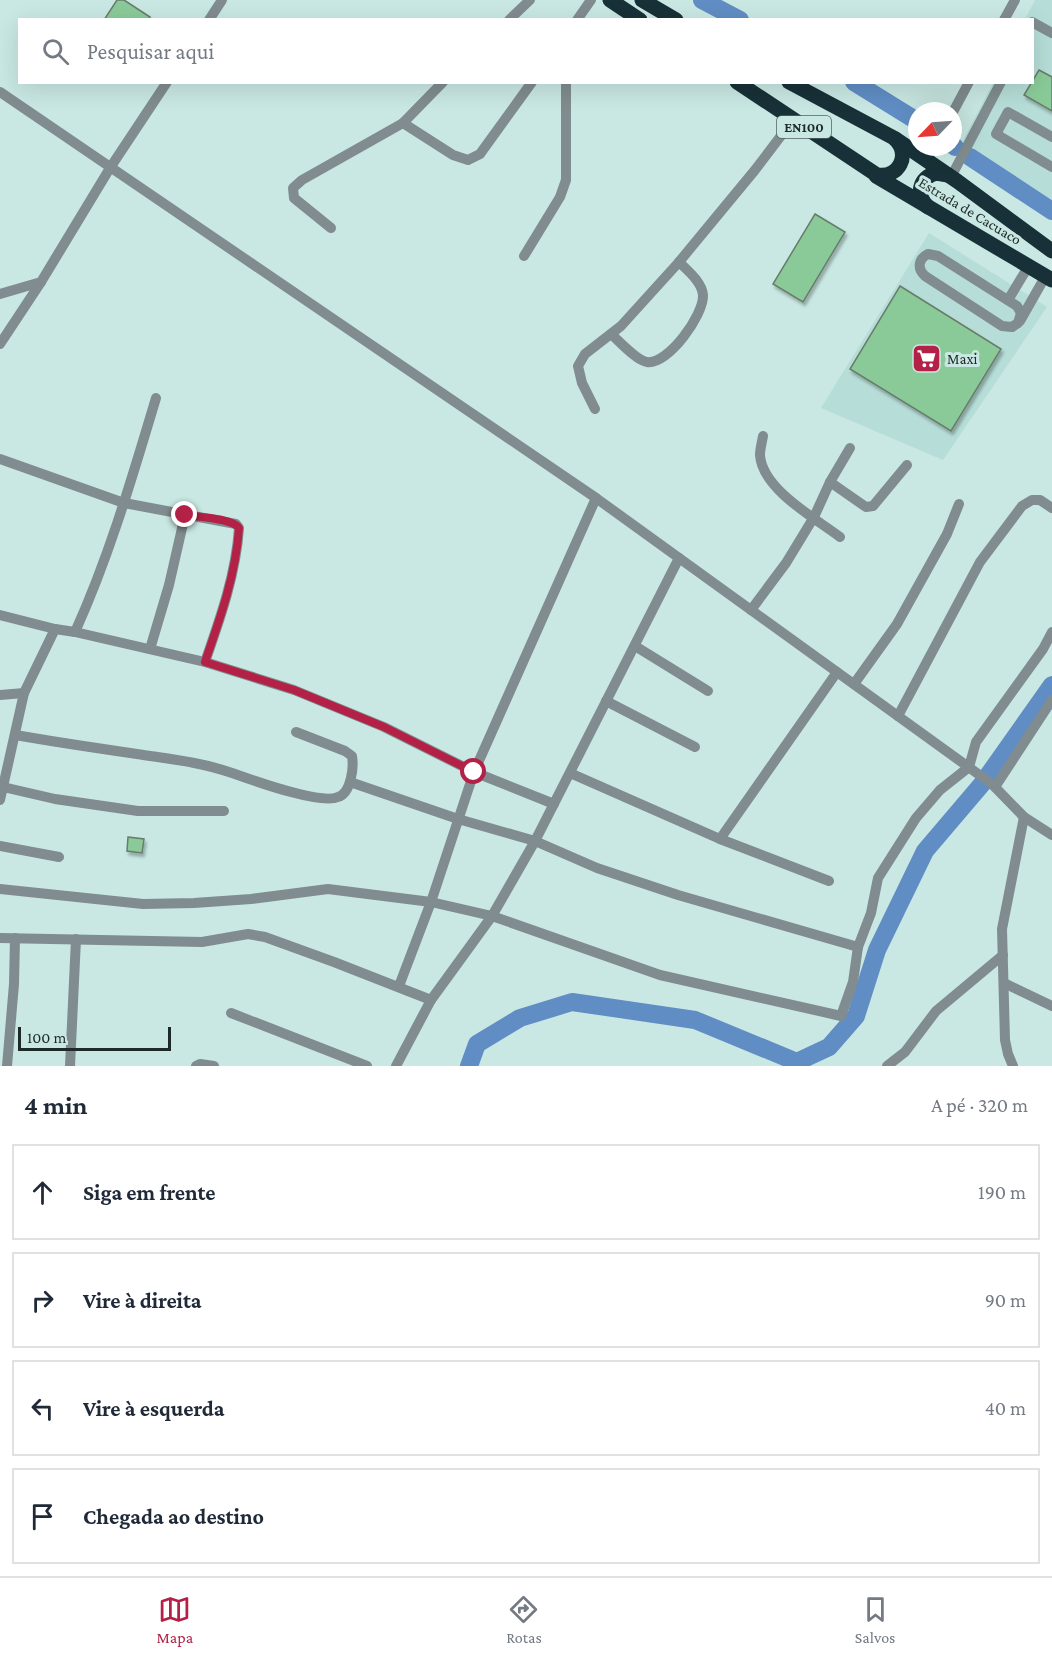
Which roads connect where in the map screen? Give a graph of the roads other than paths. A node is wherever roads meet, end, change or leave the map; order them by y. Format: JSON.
{"nodes":[{"id":1,"x":222,"y":0,"type":"edge"},
{"id":2,"x":530,"y":0,"type":"edge"},
{"id":3,"x":591,"y":0,"type":"edge"},
{"id":4,"x":610,"y":0,"type":"edge"},
{"id":5,"x":642,"y":0,"type":"edge"},
{"id":6,"x":1015,"y":0,"type":"edge"},
{"id":7,"x":210,"y":18,"type":"edge"},
{"id":8,"x":510,"y":18,"type":"edge"},
{"id":9,"x":578,"y":18,"type":"edge"},
{"id":10,"x":637,"y":18,"type":"edge"},
{"id":11,"x":673,"y":18,"type":"edge"},
{"id":12,"x":1005,"y":18,"type":"edge"},
{"id":13,"x":1034,"y":23,"type":"edge"},
{"id":14,"x":1052,"y":33,"type":"edge"},
{"id":15,"x":165,"y":84,"type":"edge"},
{"id":16,"x":441,"y":84,"type":"edge"},
{"id":17,"x":531,"y":84,"type":"edge"},
{"id":18,"x":566,"y":84,"type":"edge"},
{"id":19,"x":740,"y":84,"type":"edge"},
{"id":20,"x":793,"y":84,"type":"edge"},
{"id":21,"x":968,"y":84,"type":"edge"},
{"id":22,"x":1000,"y":84,"type":"edge"},
{"id":23,"x":0,"y":92,"type":"edge"},
{"id":24,"x":958,"y":102,"type":"edge"},
{"id":25,"x":793,"y":120,"type":"junction"},
{"id":26,"x":403,"y":123,"type":"junction"},
{"id":27,"x":1052,"y":137,"type":"edge"},
{"id":28,"x":894,"y":138,"type":"junction"},
{"id":29,"x":908,"y":144,"type":"edge"},
{"id":30,"x":932,"y":156,"type":"edge"},
{"id":31,"x":1052,"y":167,"type":"edge"},
{"id":32,"x":110,"y":168,"type":"junction"},
{"id":33,"x":871,"y":172,"type":"junction"},
{"id":34,"x":949,"y":176,"type":"junction"},
{"id":35,"x":929,"y":208,"type":"junction"},
{"id":36,"x":331,"y":228,"type":"dead end"},
{"id":37,"x":1049,"y":247,"type":"edge"},
{"id":38,"x":524,"y":256,"type":"dead end"},
{"id":39,"x":680,"y":262,"type":"junction"},
{"id":40,"x":1028,"y":267,"type":"junction"},
{"id":41,"x":1049,"y":278,"type":"edge"},
{"id":42,"x":41,"y":282,"type":"junction"},
{"id":43,"x":0,"y":294,"type":"edge"},
{"id":44,"x":1008,"y":300,"type":"junction"},
{"id":45,"x":1019,"y":321,"type":"junction"},
{"id":46,"x":611,"y":334,"type":"junction"},
{"id":47,"x":0,"y":344,"type":"edge"},
{"id":48,"x":156,"y":399,"type":"dead end"},
{"id":49,"x":595,"y":410,"type":"dead end"},
{"id":50,"x":763,"y":436,"type":"dead end"},
{"id":51,"x":850,"y":448,"type":"dead end"},
{"id":52,"x":0,"y":459,"type":"edge"},
{"id":53,"x":906,"y":465,"type":"dead end"},
{"id":54,"x":830,"y":482,"type":"junction"},
{"id":55,"x":596,"y":498,"type":"junction"},
{"id":56,"x":124,"y":503,"type":"junction"},
{"id":57,"x":959,"y":504,"type":"dead end"},
{"id":58,"x":1052,"y":508,"type":"edge"},
{"id":59,"x":185,"y":515,"type":"junction"},
{"id":60,"x":814,"y":517,"type":"junction"},
{"id":61,"x":840,"y":537,"type":"dead end"},
{"id":62,"x":680,"y":558,"type":"junction"},
{"id":63,"x":751,"y":610,"type":"junction"},
{"id":64,"x":0,"y":615,"type":"edge"},
{"id":65,"x":55,"y":629,"type":"junction"},
{"id":66,"x":75,"y":632,"type":"junction"},
{"id":67,"x":1052,"y":632,"type":"edge"},
{"id":68,"x":635,"y":646,"type":"junction"},
{"id":69,"x":150,"y":649,"type":"junction"},
{"id":70,"x":205,"y":662,"type":"junction"},
{"id":71,"x":837,"y":672,"type":"junction"},
{"id":72,"x":854,"y":684,"type":"junction"},
{"id":73,"x":708,"y":691,"type":"dead end"},
{"id":74,"x":24,"y":693,"type":"junction"},
{"id":75,"x":0,"y":694,"type":"edge"},
{"id":76,"x":1052,"y":700,"type":"edge"},
{"id":77,"x":606,"y":701,"type":"junction"},
{"id":78,"x":898,"y":716,"type":"junction"},
{"id":79,"x":296,"y":732,"type":"dead end"},
{"id":80,"x":15,"y":735,"type":"junction"},
{"id":81,"x":695,"y":747,"type":"dead end"},
{"id":82,"x":973,"y":770,"type":"junction"},
{"id":83,"x":474,"y":772,"type":"junction"},
{"id":84,"x":570,"y":773,"type":"junction"},
{"id":85,"x":350,"y":782,"type":"junction"},
{"id":86,"x":993,"y":785,"type":"junction"},
{"id":87,"x":3,"y":787,"type":"junction"},
{"id":88,"x":0,"y":800,"type":"edge"},
{"id":89,"x":554,"y":804,"type":"junction"},
{"id":90,"x":224,"y":811,"type":"dead end"},
{"id":91,"x":1024,"y":817,"type":"junction"},
{"id":92,"x":458,"y":819,"type":"junction"},
{"id":93,"x":1052,"y":835,"type":"edge"},
{"id":94,"x":720,"y":839,"type":"junction"},
{"id":95,"x":535,"y":840,"type":"junction"},
{"id":96,"x":0,"y":846,"type":"edge"},
{"id":97,"x":59,"y":857,"type":"dead end"},
{"id":98,"x":830,"y":881,"type":"dead end"},
{"id":99,"x":0,"y":889,"type":"edge"},
{"id":100,"x":431,"y":902,"type":"junction"},
{"id":101,"x":492,"y":916,"type":"junction"},
{"id":102,"x":0,"y":938,"type":"edge"},
{"id":103,"x":15,"y":938,"type":"junction"},
{"id":104,"x":76,"y":939,"type":"junction"},
{"id":105,"x":858,"y":947,"type":"junction"},
{"id":106,"x":1003,"y":955,"type":"junction"},
{"id":107,"x":1004,"y":983,"type":"junction"},
{"id":108,"x":399,"y":986,"type":"junction"},
{"id":109,"x":431,"y":1000,"type":"junction"},
{"id":110,"x":1052,"y":1006,"type":"edge"},
{"id":111,"x":231,"y":1013,"type":"dead end"},
{"id":112,"x":7,"y":1066,"type":"edge"},
{"id":113,"x":70,"y":1066,"type":"edge"},
{"id":114,"x":196,"y":1066,"type":"edge"},
{"id":115,"x":214,"y":1066,"type":"edge"},
{"id":116,"x":367,"y":1066,"type":"edge"},
{"id":117,"x":396,"y":1066,"type":"edge"},
{"id":118,"x":887,"y":1066,"type":"edge"},
{"id":119,"x":1013,"y":1066,"type":"edge"}],
"edges":[{"from":1,"to":7,"type":"street"},
{"from":2,"to":8,"type":"street"},
{"from":3,"to":9,"type":"street"},
{"from":4,"to":10,"type":"highway"},
{"from":5,"to":11,"type":"highway"},
{"from":6,"to":12,"type":"street"},
{"from":13,"to":14,"type":"street"},
{"from":15,"to":32,"type":"street"},
{"from":16,"to":26,"type":"street"},
{"from":17,"to":26,"type":"street"},
{"from":18,"to":38,"type":"street"},
{"from":19,"to":25,"type":"highway","number":"EN100"},
{"from":20,"to":28,"type":"highway","name":"Estrada de Cacuaco","number":"EN100"},
{"from":21,"to":24,"type":"street"},
{"from":22,"to":34,"type":"street"},
{"from":23,"to":32,"type":"street"},
{"from":25,"to":33,"type":"highway","number":"EN100"},
{"from":25,"to":39,"type":"street"},
{"from":26,"to":36,"type":"street"},
{"from":27,"to":31,"type":"street"},
{"from":28,"to":29,"type":"highway","name":"Estrada de Cacuaco","number":"EN100"},
{"from":28,"to":33,"type":"highway"},
{"from":30,"to":34,"type":"highway","name":"Estrada de Cacuaco","number":"EN100"},
{"from":32,"to":42,"type":"street"},
{"from":32,"to":55,"type":"street"},
{"from":33,"to":35,"type":"highway","name":"Estrada de Cacuaco","number":"EN100"},
{"from":34,"to":35,"type":"highway"},
{"from":34,"to":37,"type":"highway","name":"Estrada de Cacuaco","number":"EN100"},
{"from":35,"to":40,"type":"highway","name":"Estrada de Cacuaco","number":"EN100"},
{"from":39,"to":46,"type":"street"},
{"from":39,"to":46,"type":"street"},
{"from":40,"to":41,"type":"highway","name":"Estrada de Cacuaco","number":"EN100"},
{"from":40,"to":44,"type":"street"},
{"from":41,"to":45,"type":"street"},
{"from":42,"to":43,"type":"street"},
{"from":42,"to":47,"type":"street"},
{"from":44,"to":45,"type":"street"},
{"from":44,"to":45,"type":"street"},
{"from":46,"to":49,"type":"street"},
{"from":48,"to":56,"type":"street"},
{"from":50,"to":60,"type":"street"},
{"from":51,"to":54,"type":"street"},
{"from":52,"to":56,"type":"street"},
{"from":53,"to":54,"type":"street"},
{"from":54,"to":60,"type":"street"},
{"from":55,"to":62,"type":"street"},
{"from":55,"to":83,"type":"street"},
{"from":56,"to":59,"type":"street"},
{"from":56,"to":66,"type":"street"},
{"from":57,"to":72,"type":"street"},
{"from":58,"to":78,"type":"street"},
{"from":59,"to":69,"type":"street"},
{"from":59,"to":70,"type":"street"},
{"from":60,"to":61,"type":"street"},
{"from":60,"to":63,"type":"street"},
{"from":62,"to":63,"type":"street"},
{"from":62,"to":68,"type":"street"},
{"from":63,"to":71,"type":"street"},
{"from":64,"to":65,"type":"street"},
{"from":65,"to":66,"type":"street"},
{"from":65,"to":74,"type":"street"},
{"from":66,"to":69,"type":"street"},
{"from":67,"to":82,"type":"street"},
{"from":68,"to":73,"type":"street"},
{"from":68,"to":77,"type":"street"},
{"from":69,"to":70,"type":"street"},
{"from":70,"to":83,"type":"street"},
{"from":71,"to":72,"type":"street"},
{"from":71,"to":94,"type":"street"},
{"from":72,"to":78,"type":"street"},
{"from":74,"to":75,"type":"street"},
{"from":74,"to":80,"type":"street"},
{"from":76,"to":86,"type":"street"},
{"from":77,"to":81,"type":"street"},
{"from":77,"to":84,"type":"street"},
{"from":78,"to":82,"type":"street"},
{"from":79,"to":85,"type":"street"},
{"from":80,"to":85,"type":"street"},
{"from":80,"to":87,"type":"street"},
{"from":82,"to":86,"type":"street"},
{"from":82,"to":105,"type":"street"},
{"from":83,"to":89,"type":"street"},
{"from":83,"to":92,"type":"street"},
{"from":84,"to":89,"type":"street"},
{"from":84,"to":94,"type":"street"},
{"from":85,"to":92,"type":"street"},
{"from":86,"to":91,"type":"street"},
{"from":87,"to":88,"type":"street"},
{"from":87,"to":90,"type":"street"},
{"from":89,"to":95,"type":"street"},
{"from":91,"to":93,"type":"street"},
{"from":91,"to":106,"type":"street"},
{"from":92,"to":95,"type":"street"},
{"from":92,"to":100,"type":"street"},
{"from":94,"to":98,"type":"street"},
{"from":95,"to":101,"type":"street"},
{"from":95,"to":105,"type":"street"},
{"from":96,"to":97,"type":"street"},
{"from":99,"to":100,"type":"street"},
{"from":100,"to":101,"type":"street"},
{"from":100,"to":108,"type":"street"},
{"from":101,"to":105,"type":"street"},
{"from":101,"to":109,"type":"street"},
{"from":102,"to":103,"type":"street"},
{"from":103,"to":104,"type":"street"},
{"from":103,"to":112,"type":"street"},
{"from":104,"to":108,"type":"street"},
{"from":104,"to":113,"type":"street"},
{"from":106,"to":107,"type":"street"},
{"from":106,"to":118,"type":"street"},
{"from":107,"to":110,"type":"street"},
{"from":107,"to":119,"type":"street"},
{"from":108,"to":109,"type":"street"},
{"from":109,"to":117,"type":"street"},
{"from":111,"to":116,"type":"street"},
{"from":114,"to":115,"type":"street"}]}
